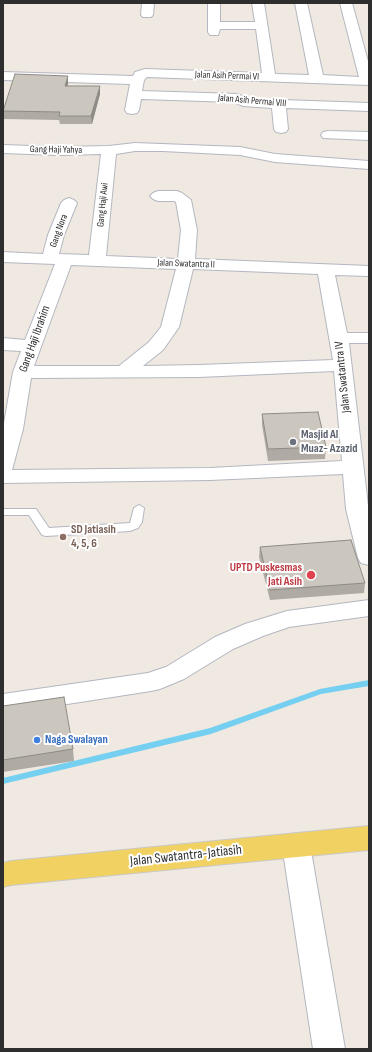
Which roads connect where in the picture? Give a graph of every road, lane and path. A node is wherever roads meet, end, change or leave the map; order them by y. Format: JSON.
{"nodes":[{"id":1,"x":214,"y":3,"type":"edge"},
{"id":2,"x":258,"y":3,"type":"edge"},
{"id":3,"x":301,"y":3,"type":"edge"},
{"id":4,"x":346,"y":3,"type":"edge"},
{"id":5,"x":262,"y":26,"type":"junction"},
{"id":6,"x":3,"y":76,"type":"edge"},
{"id":7,"x":244,"y":77,"type":"junction"},
{"id":8,"x":269,"y":78,"type":"junction"},
{"id":9,"x":137,"y":80,"type":"junction"},
{"id":10,"x":317,"y":80,"type":"junction"},
{"id":11,"x":368,"y":81,"type":"edge"},
{"id":12,"x":135,"y":95,"type":"junction"},
{"id":13,"x":237,"y":98,"type":"junction"},
{"id":14,"x":278,"y":104,"type":"junction"},
{"id":15,"x":369,"y":107,"type":"edge"},
{"id":16,"x":132,"y":110,"type":"dead end"},
{"id":17,"x":281,"y":129,"type":"dead end"},
{"id":18,"x":328,"y":135,"type":"dead end"},
{"id":19,"x":369,"y":136,"type":"edge"},
{"id":20,"x":3,"y":149,"type":"edge"},
{"id":21,"x":109,"y":150,"type":"junction"},
{"id":22,"x":369,"y":165,"type":"edge"},
{"id":23,"x":158,"y":196,"type":"dead end"},
{"id":24,"x":69,"y":203,"type":"dead end"},
{"id":25,"x":3,"y":257,"type":"edge"},
{"id":26,"x":57,"y":258,"type":"junction"},
{"id":27,"x":97,"y":260,"type":"junction"},
{"id":28,"x":186,"y":263,"type":"junction"},
{"id":29,"x":326,"y":270,"type":"junction"},
{"id":30,"x":369,"y":271,"type":"edge"},
{"id":31,"x":340,"y":338,"type":"junction"},
{"id":32,"x":369,"y":338,"type":"edge"},
{"id":33,"x":3,"y":344,"type":"edge"},
{"id":34,"x":32,"y":346,"type":"junction"},
{"id":35,"x":343,"y":365,"type":"junction"},
{"id":36,"x":22,"y":372,"type":"junction"},
{"id":37,"x":123,"y":372,"type":"junction"},
{"id":38,"x":352,"y":467,"type":"junction"},
{"id":39,"x":3,"y":468,"type":"edge"},
{"id":40,"x":3,"y":477,"type":"edge"},
{"id":41,"x":139,"y":508,"type":"dead end"},
{"id":42,"x":363,"y":509,"type":"edge"},
{"id":43,"x":3,"y":512,"type":"edge"},
{"id":44,"x":369,"y":558,"type":"edge"},
{"id":45,"x":369,"y":608,"type":"edge"},
{"id":46,"x":3,"y":704,"type":"edge"},
{"id":47,"x":369,"y":838,"type":"edge"},
{"id":48,"x":296,"y":845,"type":"junction"},
{"id":49,"x":3,"y":876,"type":"edge"},
{"id":50,"x":329,"y":1049,"type":"edge"}],
"edges":[{"from":1,"to":5,"type":"street"},
{"from":2,"to":5,"type":"street","name":"Jalan Asih Permai VI"},
{"from":3,"to":10,"type":"street"},
{"from":4,"to":11,"type":"street"},
{"from":5,"to":8,"type":"street","name":"Jalan Asih Permai VI"},
{"from":6,"to":9,"type":"street"},
{"from":7,"to":8,"type":"street","name":"Jalan Asih Permai VI"},
{"from":7,"to":9,"type":"street","name":"Jalan Asih Permai VI"},
{"from":7,"to":13,"type":"street"},
{"from":8,"to":10,"type":"street"},
{"from":9,"to":12,"type":"street"},
{"from":10,"to":11,"type":"street"},
{"from":12,"to":13,"type":"street","name":"Jalan Asih Permai VIII"},
{"from":12,"to":16,"type":"street"},
{"from":13,"to":14,"type":"street","name":"Jalan Asih Permai VIII"},
{"from":14,"to":15,"type":"street","name":"Jalan Asih Permai VIII"},
{"from":14,"to":17,"type":"street"},
{"from":18,"to":19,"type":"street"},
{"from":20,"to":21,"type":"street","name":"Gang Haji Yahya"},
{"from":21,"to":22,"type":"street","name":"Gang Haji Yahya"},
{"from":21,"to":27,"type":"street","name":"Gang Haji Awi"},
{"from":23,"to":28,"type":"street"},
{"from":24,"to":26,"type":"street","name":"Gang Nora"},
{"from":25,"to":26,"type":"street","name":"Jalan Swatantra II"},
{"from":26,"to":27,"type":"street","name":"Jalan Swatantra II"},
{"from":26,"to":34,"type":"street","name":"Gang Haji Ibrahim"},
{"from":27,"to":28,"type":"street","name":"Jalan Swatantra II"},
{"from":28,"to":29,"type":"street","name":"Jalan Swatantra II"},
{"from":28,"to":37,"type":"street"},
{"from":29,"to":30,"type":"street","name":"Jalan Swatantra II"},
{"from":29,"to":31,"type":"street","name":"Jalan Swatantra IV"},
{"from":31,"to":32,"type":"street"},
{"from":31,"to":35,"type":"street","name":"Jalan Swatantra IV"},
{"from":33,"to":34,"type":"street"},
{"from":34,"to":36,"type":"street","name":"Gang Haji Ibrahim"},
{"from":35,"to":37,"type":"street"},
{"from":35,"to":38,"type":"street","name":"Jalan Swatantra IV"},
{"from":36,"to":37,"type":"street"},
{"from":36,"to":39,"type":"street","name":"Gang Haji Ibrahim"},
{"from":38,"to":40,"type":"street"},
{"from":38,"to":42,"type":"street","name":"Jalan Swatantra IV"},
{"from":41,"to":43,"type":"lane"},
{"from":42,"to":44,"type":"street","name":"Jalan Swatantra IV"},
{"from":45,"to":46,"type":"street"},
{"from":47,"to":48,"type":"main road","name":"Jalan Swatantra-Jatiasih"},
{"from":48,"to":49,"type":"main road","name":"Jalan Swatantra-Jatiasih"},
{"from":48,"to":50,"type":"street"}]}
